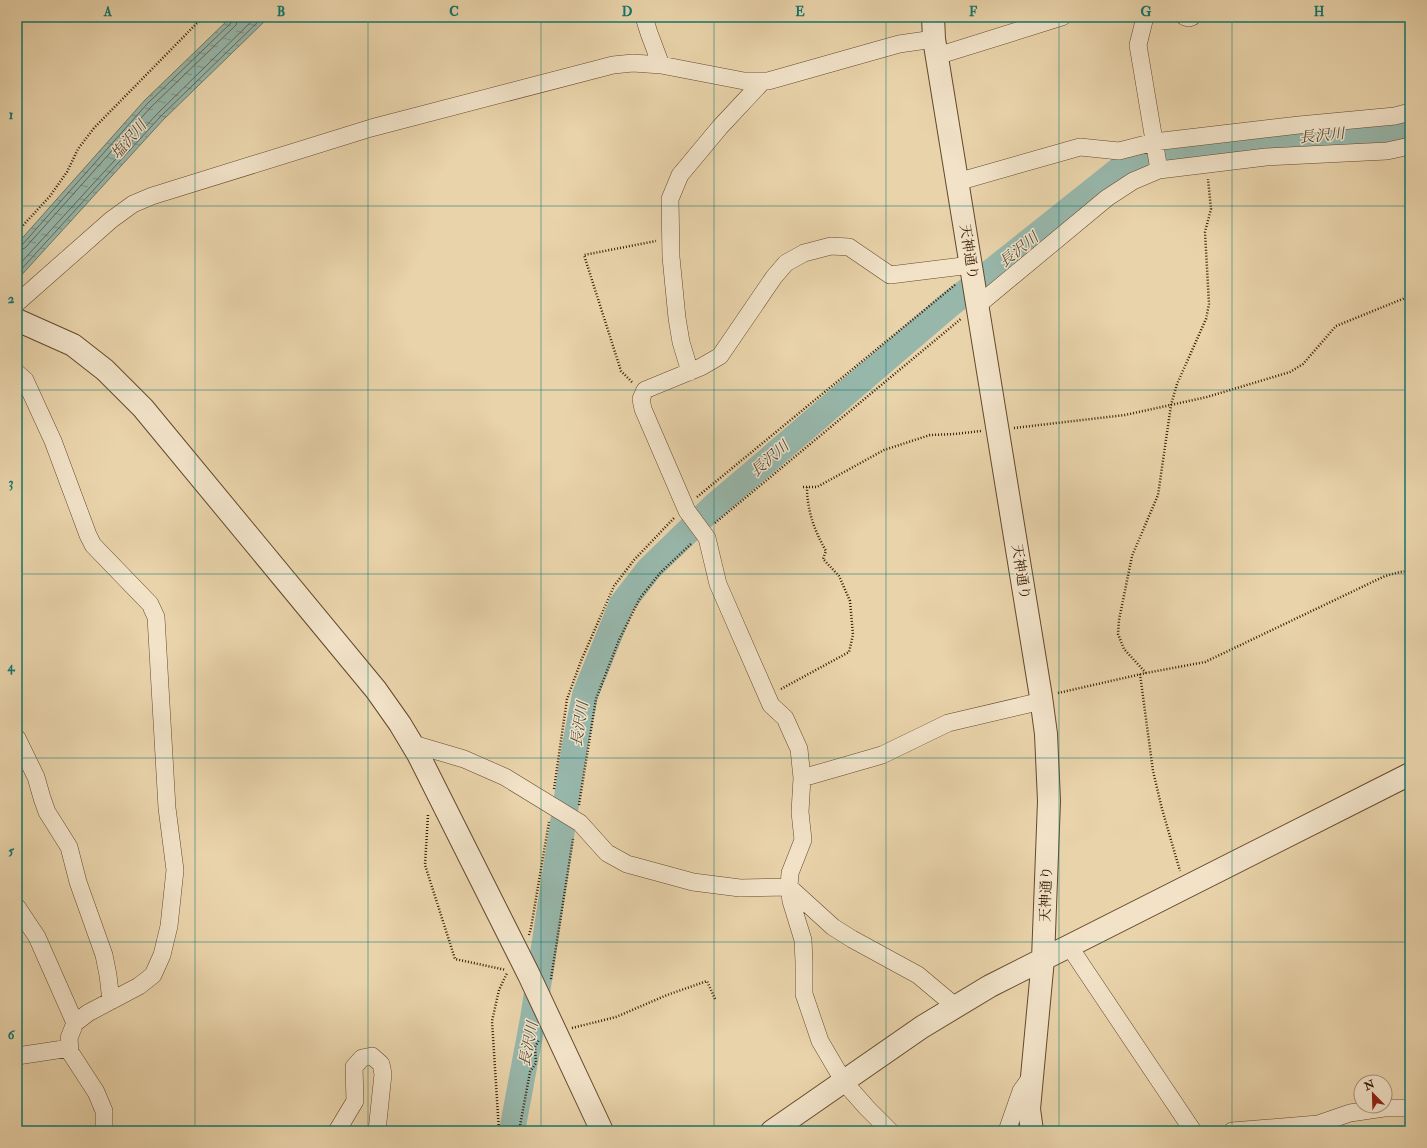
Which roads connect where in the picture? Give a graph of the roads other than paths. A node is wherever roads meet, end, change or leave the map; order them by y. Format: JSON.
{"nodes":[{"id":1,"x":644,"y":17,"type":"edge"},
{"id":2,"x":933,"y":17,"type":"edge"},
{"id":3,"x":1062,"y":17,"type":"edge"},
{"id":4,"x":1145,"y":17,"type":"edge"},
{"id":5,"x":1185,"y":17,"type":"edge"},
{"id":6,"x":1192,"y":17,"type":"edge"},
{"id":7,"x":936,"y":47,"type":"junction"},
{"id":8,"x":661,"y":65,"type":"junction"},
{"id":9,"x":763,"y":81,"type":"junction"},
{"id":10,"x":1410,"y":112,"type":"edge"},
{"id":11,"x":1154,"y":142,"type":"junction"},
{"id":12,"x":1410,"y":146,"type":"edge"},
{"id":13,"x":1159,"y":170,"type":"junction"},
{"id":14,"x":958,"y":182,"type":"junction"},
{"id":15,"x":972,"y":270,"type":"junction"},
{"id":16,"x":17,"y":303,"type":"edge"},
{"id":17,"x":977,"y":304,"type":"junction"},
{"id":18,"x":17,"y":320,"type":"edge"},
{"id":19,"x":690,"y":372,"type":"junction"},
{"id":20,"x":17,"y":373,"type":"edge"},
{"id":21,"x":1042,"y":699,"type":"junction"},
{"id":22,"x":17,"y":738,"type":"edge"},
{"id":23,"x":413,"y":744,"type":"junction"},
{"id":24,"x":1410,"y":774,"type":"edge"},
{"id":25,"x":802,"y":778,"type":"junction"},
{"id":26,"x":790,"y":887,"type":"junction"},
{"id":27,"x":17,"y":907,"type":"edge"},
{"id":28,"x":1069,"y":946,"type":"junction"},
{"id":29,"x":1043,"y":959,"type":"junction"},
{"id":30,"x":111,"y":1001,"type":"junction"},
{"id":31,"x":955,"y":1006,"type":"junction"},
{"id":32,"x":75,"y":1023,"type":"junction"},
{"id":33,"x":70,"y":1048,"type":"junction"},
{"id":34,"x":17,"y":1056,"type":"edge"},
{"id":35,"x":1032,"y":1076,"type":"junction"},
{"id":36,"x":844,"y":1082,"type":"junction"},
{"id":37,"x":1410,"y":1108,"type":"edge"},
{"id":38,"x":104,"y":1131,"type":"edge"},
{"id":39,"x":337,"y":1131,"type":"edge"},
{"id":40,"x":377,"y":1131,"type":"edge"},
{"id":41,"x":602,"y":1131,"type":"edge"},
{"id":42,"x":772,"y":1131,"type":"edge"},
{"id":43,"x":890,"y":1131,"type":"edge"},
{"id":44,"x":1007,"y":1131,"type":"edge"},
{"id":45,"x":1032,"y":1131,"type":"edge"},
{"id":46,"x":1193,"y":1131,"type":"edge"},
{"id":47,"x":1232,"y":1131,"type":"edge"}],
"edges":[{"from":1,"to":8,"type":"street"},
{"from":2,"to":7,"type":"street","name":"天神通り"},
{"from":3,"to":7,"type":"street"},
{"from":4,"to":11,"type":"street"},
{"from":5,"to":6,"type":"street"},
{"from":7,"to":9,"type":"street"},
{"from":7,"to":14,"type":"street","name":"天神通り"},
{"from":8,"to":9,"type":"street"},
{"from":8,"to":16,"type":"street"},
{"from":9,"to":19,"type":"street"},
{"from":10,"to":11,"type":"street"},
{"from":11,"to":13,"type":"street"},
{"from":11,"to":14,"type":"street"},
{"from":12,"to":13,"type":"street"},
{"from":13,"to":17,"type":"street"},
{"from":14,"to":15,"type":"street","name":"天神通り"},
{"from":15,"to":17,"type":"street","name":"天神通り"},
{"from":15,"to":19,"type":"street"},
{"from":17,"to":21,"type":"street","name":"天神通り"},
{"from":18,"to":23,"type":"street"},
{"from":19,"to":25,"type":"street"},
{"from":20,"to":30,"type":"street"},
{"from":21,"to":25,"type":"street"},
{"from":21,"to":29,"type":"street","name":"天神通り"},
{"from":22,"to":30,"type":"street"},
{"from":23,"to":26,"type":"street"},
{"from":23,"to":41,"type":"street"},
{"from":24,"to":28,"type":"street"},
{"from":25,"to":26,"type":"street"},
{"from":26,"to":31,"type":"street"},
{"from":26,"to":36,"type":"street"},
{"from":27,"to":32,"type":"street"},
{"from":28,"to":29,"type":"street"},
{"from":28,"to":46,"type":"street"},
{"from":29,"to":31,"type":"street"},
{"from":29,"to":35,"type":"street","name":"天神通り"},
{"from":30,"to":32,"type":"street"},
{"from":31,"to":36,"type":"street"},
{"from":32,"to":33,"type":"street"},
{"from":33,"to":34,"type":"street"},
{"from":33,"to":38,"type":"street"},
{"from":35,"to":44,"type":"street"},
{"from":35,"to":45,"type":"street","name":"天神通り"},
{"from":36,"to":42,"type":"street"},
{"from":36,"to":43,"type":"street"},
{"from":37,"to":47,"type":"street"},
{"from":39,"to":40,"type":"street"}]}
